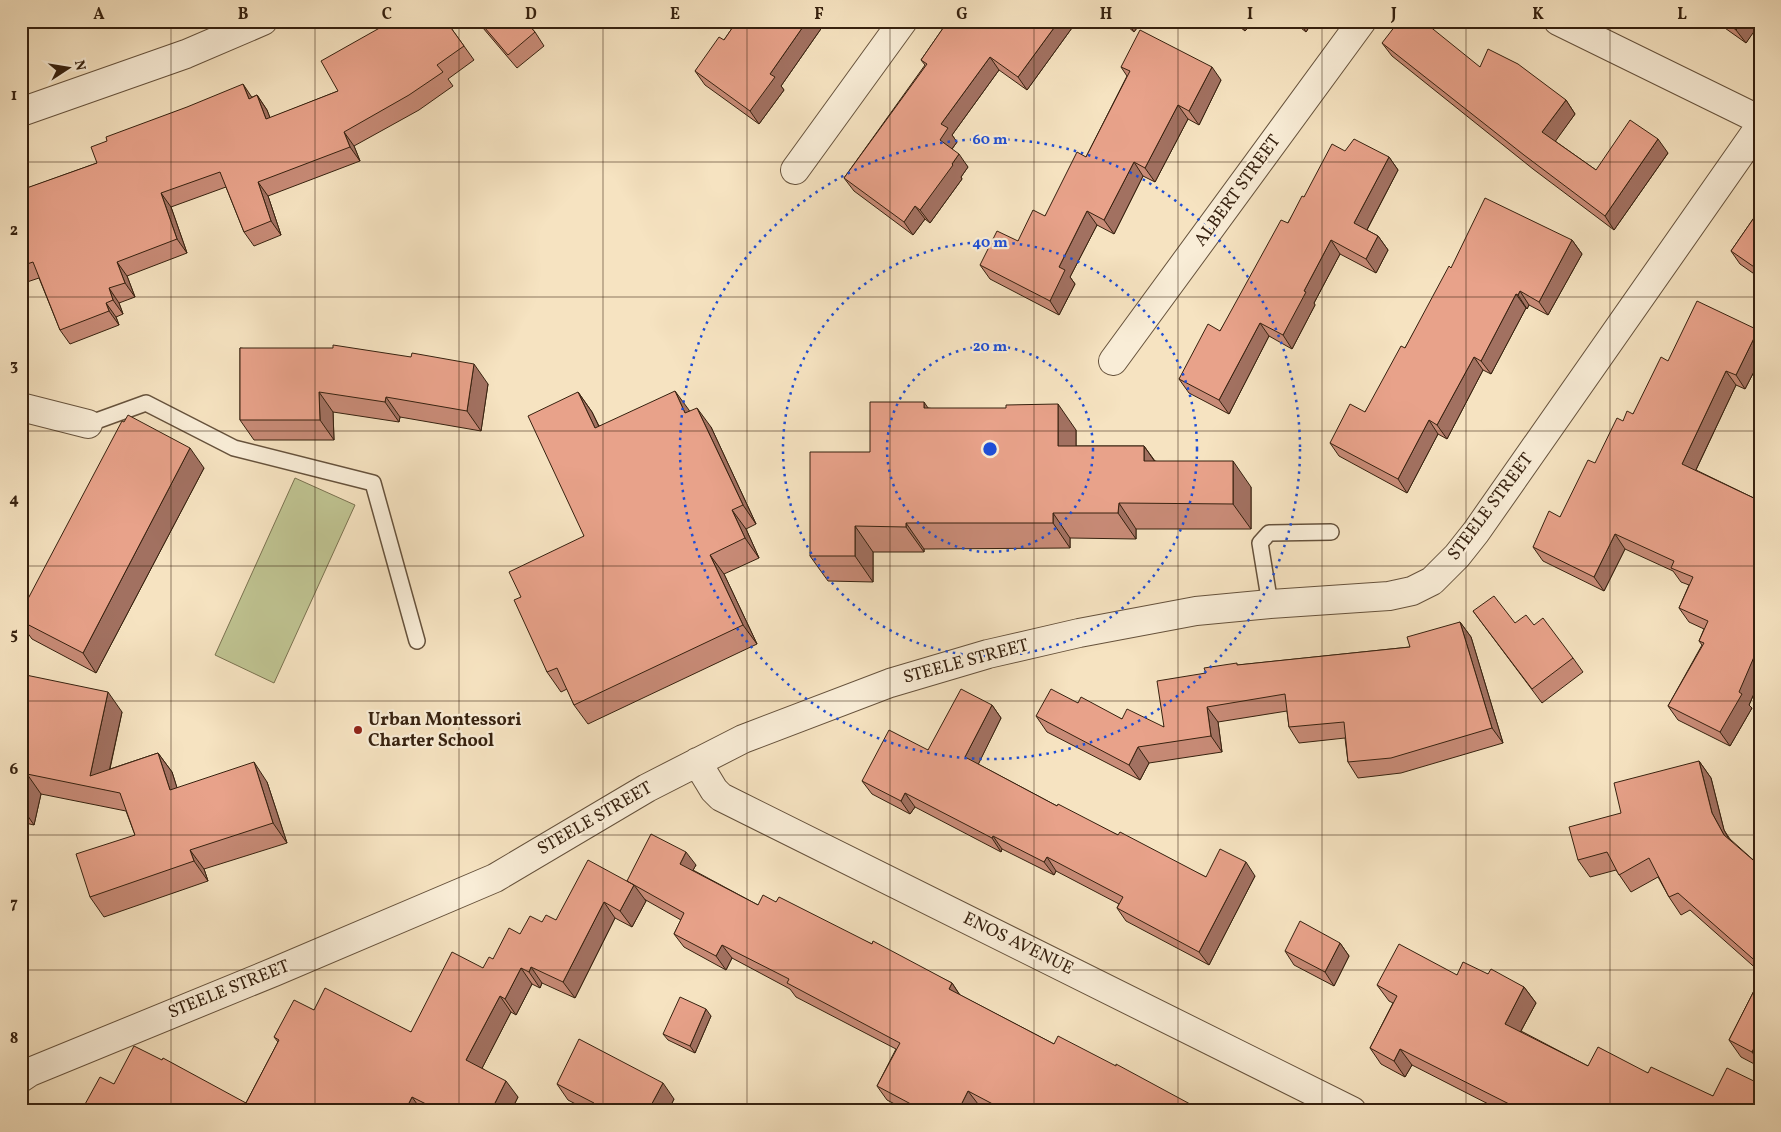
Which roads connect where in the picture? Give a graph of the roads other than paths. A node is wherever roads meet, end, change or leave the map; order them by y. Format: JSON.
{"nodes":[{"id":1,"x":903,"y":21,"type":"edge"},
{"id":2,"x":1362,"y":21,"type":"edge"},
{"id":3,"x":1558,"y":21,"type":"edge"},
{"id":4,"x":259,"y":22,"type":"edge"},
{"id":5,"x":21,"y":112,"type":"edge"},
{"id":6,"x":1760,"y":120,"type":"edge"},
{"id":7,"x":1760,"y":126,"type":"edge"},
{"id":8,"x":794,"y":170,"type":"dead end"},
{"id":9,"x":1113,"y":362,"type":"dead end"},
{"id":10,"x":21,"y":407,"type":"edge"},
{"id":11,"x":88,"y":424,"type":"joint"},
{"id":12,"x":1331,"y":532,"type":"dead end"},
{"id":13,"x":1270,"y":604,"type":"junction"},
{"id":14,"x":417,"y":641,"type":"dead end"},
{"id":15,"x":697,"y":762,"type":"junction"},
{"id":16,"x":21,"y":1078,"type":"edge"},
{"id":17,"x":1352,"y":1111,"type":"edge"}],
"edges":[{"from":1,"to":8,"type":"street"},
{"from":2,"to":9,"type":"street","name":"ALBERT STREET"},
{"from":3,"to":6,"type":"street"},
{"from":4,"to":5,"type":"street"},
{"from":7,"to":13,"type":"street","name":"STEELE STREET"},
{"from":10,"to":11,"type":"street"},
{"from":11,"to":14,"type":"lane"},
{"from":12,"to":13,"type":"lane"},
{"from":13,"to":15,"type":"street","name":"STEELE STREET"},
{"from":15,"to":16,"type":"street","name":"STEELE STREET"},
{"from":15,"to":17,"type":"street","name":"ENOS AVENUE"}]}
